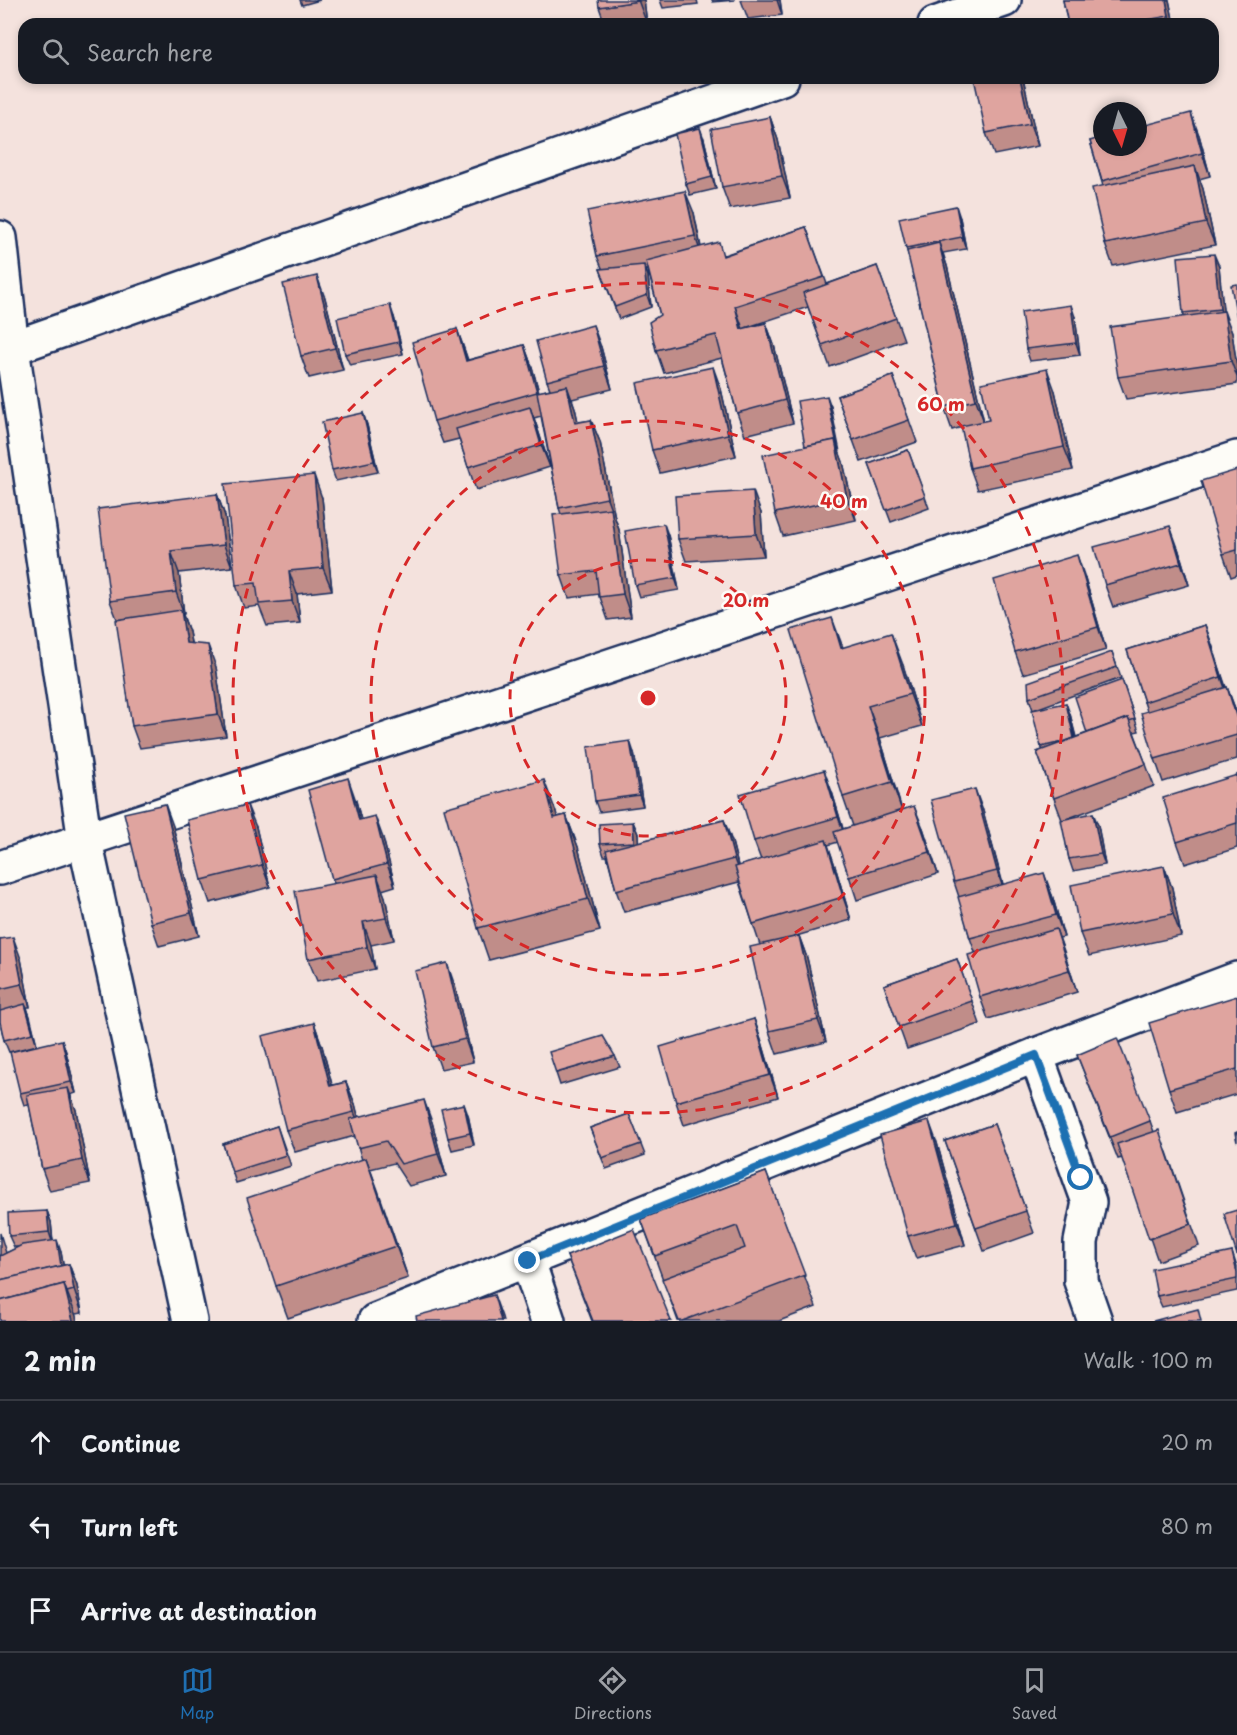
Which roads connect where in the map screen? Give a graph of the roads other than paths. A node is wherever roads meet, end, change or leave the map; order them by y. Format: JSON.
{"nodes":[{"id":1,"x":1004,"y":0,"type":"edge"},
{"id":2,"x":952,"y":18,"type":"edge"},
{"id":3,"x":765,"y":84,"type":"edge"},
{"id":4,"x":0,"y":238,"type":"edge"},
{"id":5,"x":12,"y":348,"type":"junction"},
{"id":6,"x":1237,"y":458,"type":"edge"},
{"id":7,"x":85,"y":841,"type":"junction"},
{"id":8,"x":0,"y":868,"type":"edge"},
{"id":9,"x":1237,"y":979,"type":"edge"},
{"id":10,"x":1036,"y":1055,"type":"junction"},
{"id":11,"x":528,"y":1261,"type":"junction"},
{"id":12,"x":190,"y":1321,"type":"edge"},
{"id":13,"x":375,"y":1321,"type":"edge"},
{"id":14,"x":548,"y":1321,"type":"edge"},
{"id":15,"x":1095,"y":1321,"type":"edge"}],
"edges":[{"from":1,"to":2,"type":"street"},
{"from":3,"to":5,"type":"street"},
{"from":4,"to":5,"type":"street"},
{"from":5,"to":7,"type":"street"},
{"from":6,"to":7,"type":"street"},
{"from":7,"to":8,"type":"street"},
{"from":7,"to":12,"type":"street"},
{"from":9,"to":10,"type":"street"},
{"from":10,"to":11,"type":"street"},
{"from":10,"to":15,"type":"street"},
{"from":11,"to":13,"type":"street"},
{"from":11,"to":14,"type":"street"}]}
